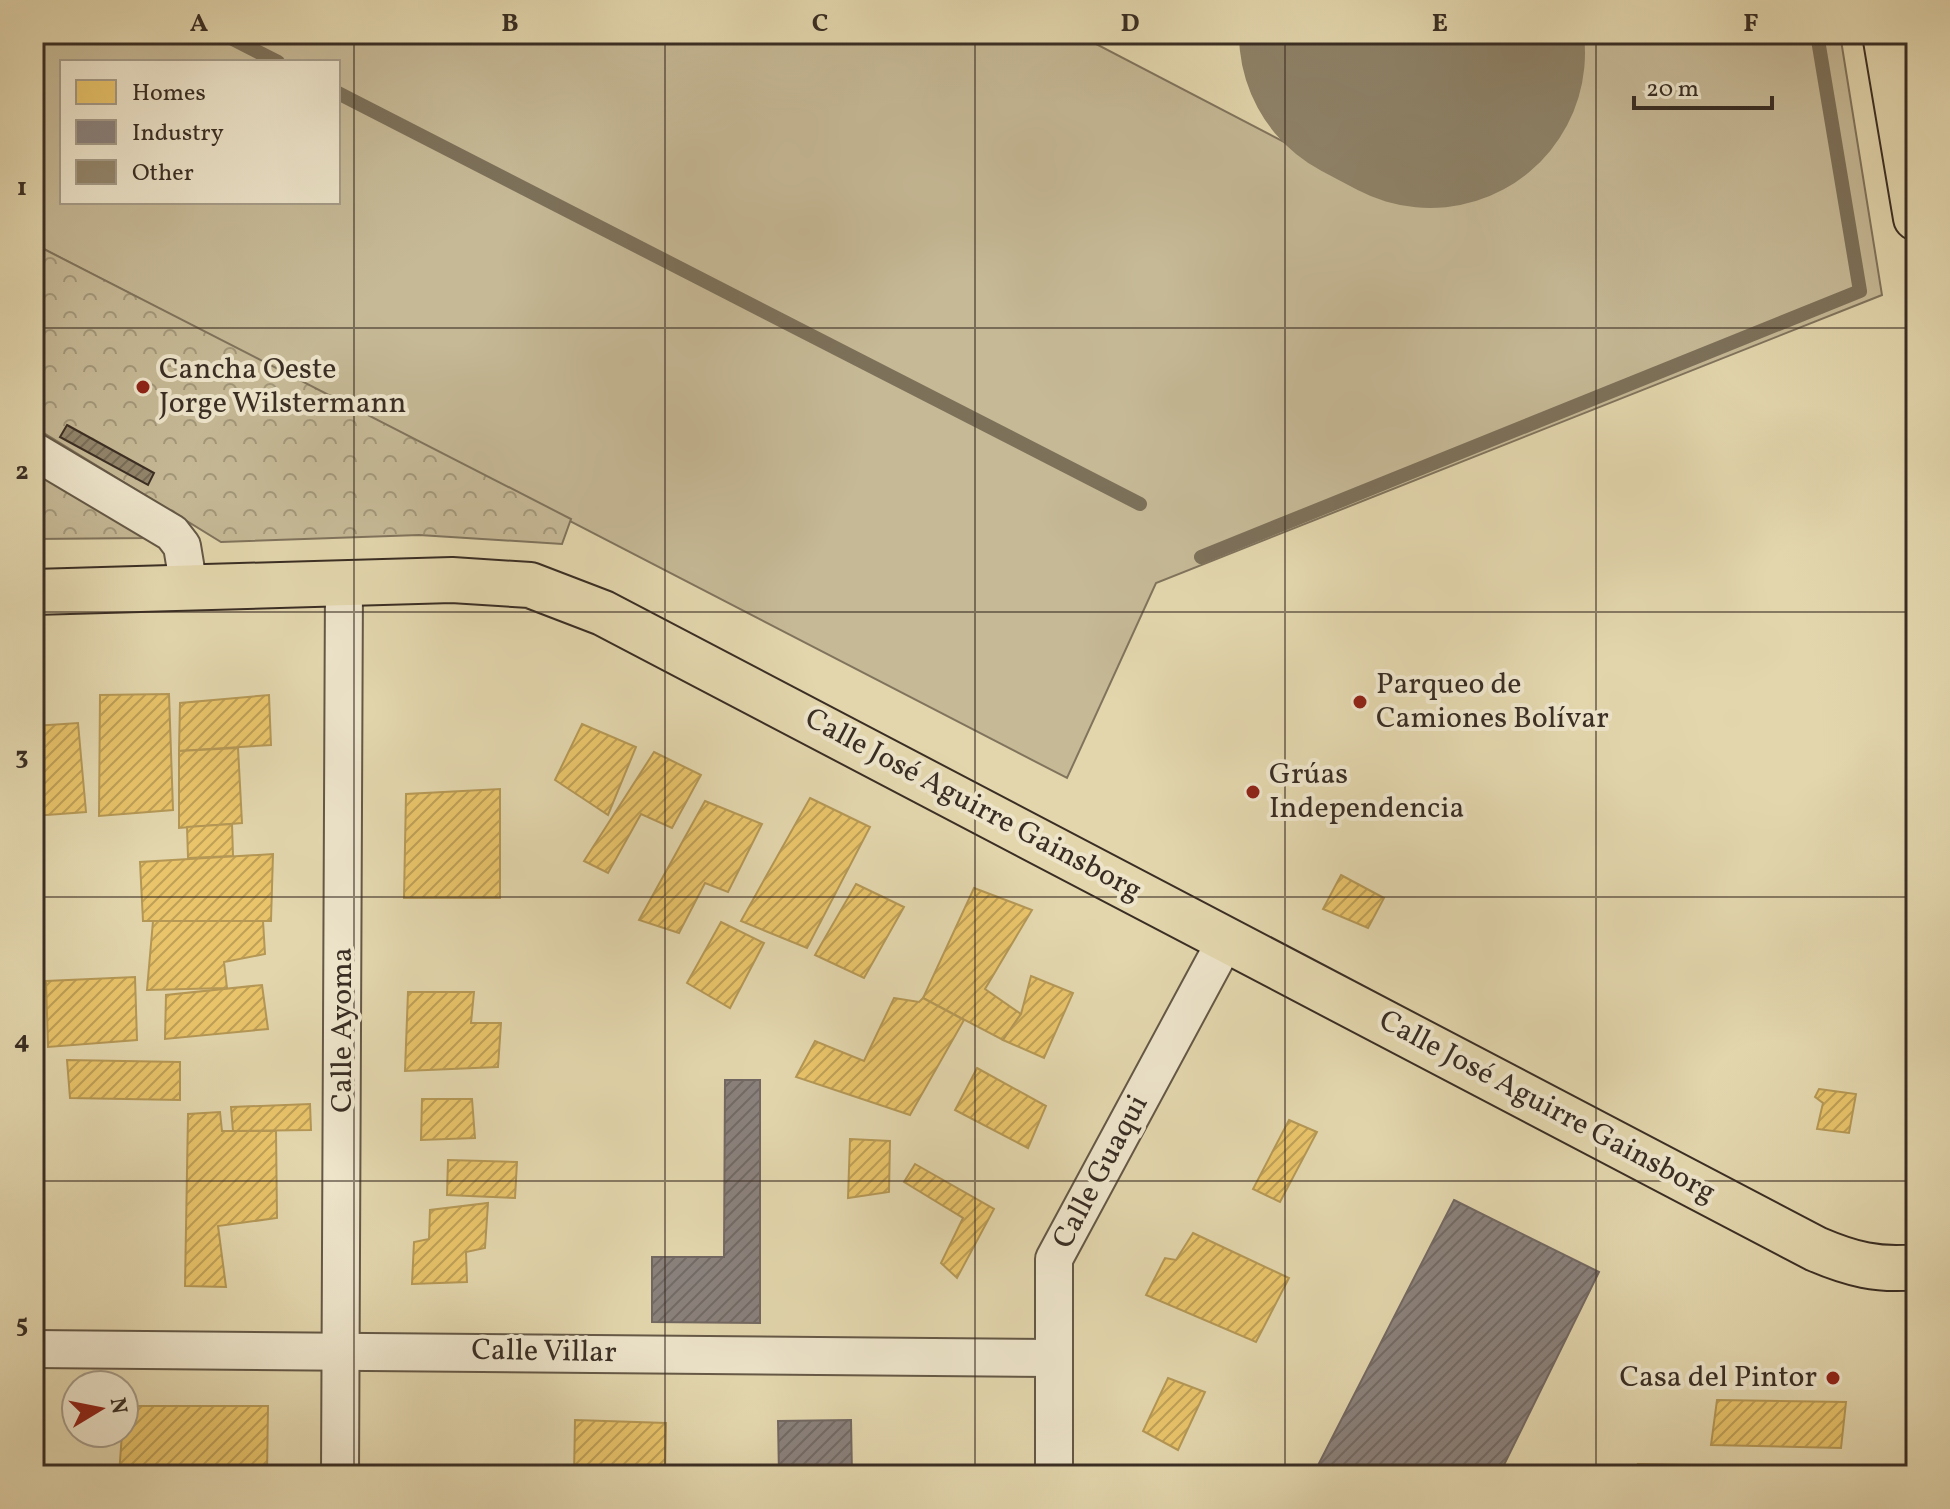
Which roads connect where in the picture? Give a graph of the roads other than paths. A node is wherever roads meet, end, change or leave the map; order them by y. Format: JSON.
{"nodes":[{"id":1,"x":1885,"y":34,"type":"edge"},
{"id":2,"x":1916,"y":218,"type":"edge"},
{"id":3,"x":34,"y":451,"type":"edge"},
{"id":4,"x":344,"y":584,"type":"junction"},
{"id":5,"x":189,"y":588,"type":"junction"},
{"id":6,"x":34,"y":592,"type":"edge"},
{"id":7,"x":1227,"y":938,"type":"junction"},
{"id":8,"x":1916,"y":1267,"type":"edge"},
{"id":9,"x":34,"y":1349,"type":"edge"},
{"id":10,"x":342,"y":1349,"type":"junction"},
{"id":11,"x":1054,"y":1358,"type":"junction"},
{"id":12,"x":340,"y":1475,"type":"edge"},
{"id":13,"x":1054,"y":1475,"type":"edge"}],
"edges":[{"from":1,"to":2,"type":"highway"},
{"from":3,"to":5,"type":"street"},
{"from":4,"to":5,"type":"highway","name":"Calle José Aguirre Gainsborg"},
{"from":4,"to":7,"type":"highway","name":"Calle José Aguirre Gainsborg"},
{"from":4,"to":10,"type":"street","name":"Calle Ayoma"},
{"from":5,"to":6,"type":"highway","name":"Calle José Aguirre Gainsborg"},
{"from":7,"to":8,"type":"highway","name":"Calle José Aguirre Gainsborg"},
{"from":7,"to":11,"type":"street","name":"Calle Guaqui"},
{"from":9,"to":10,"type":"street","name":"Calle Villar"},
{"from":10,"to":11,"type":"street","name":"Calle Villar"},
{"from":10,"to":12,"type":"street","name":"Calle Ayoma"},
{"from":11,"to":13,"type":"street","name":"Calle Guaqui"}]}
